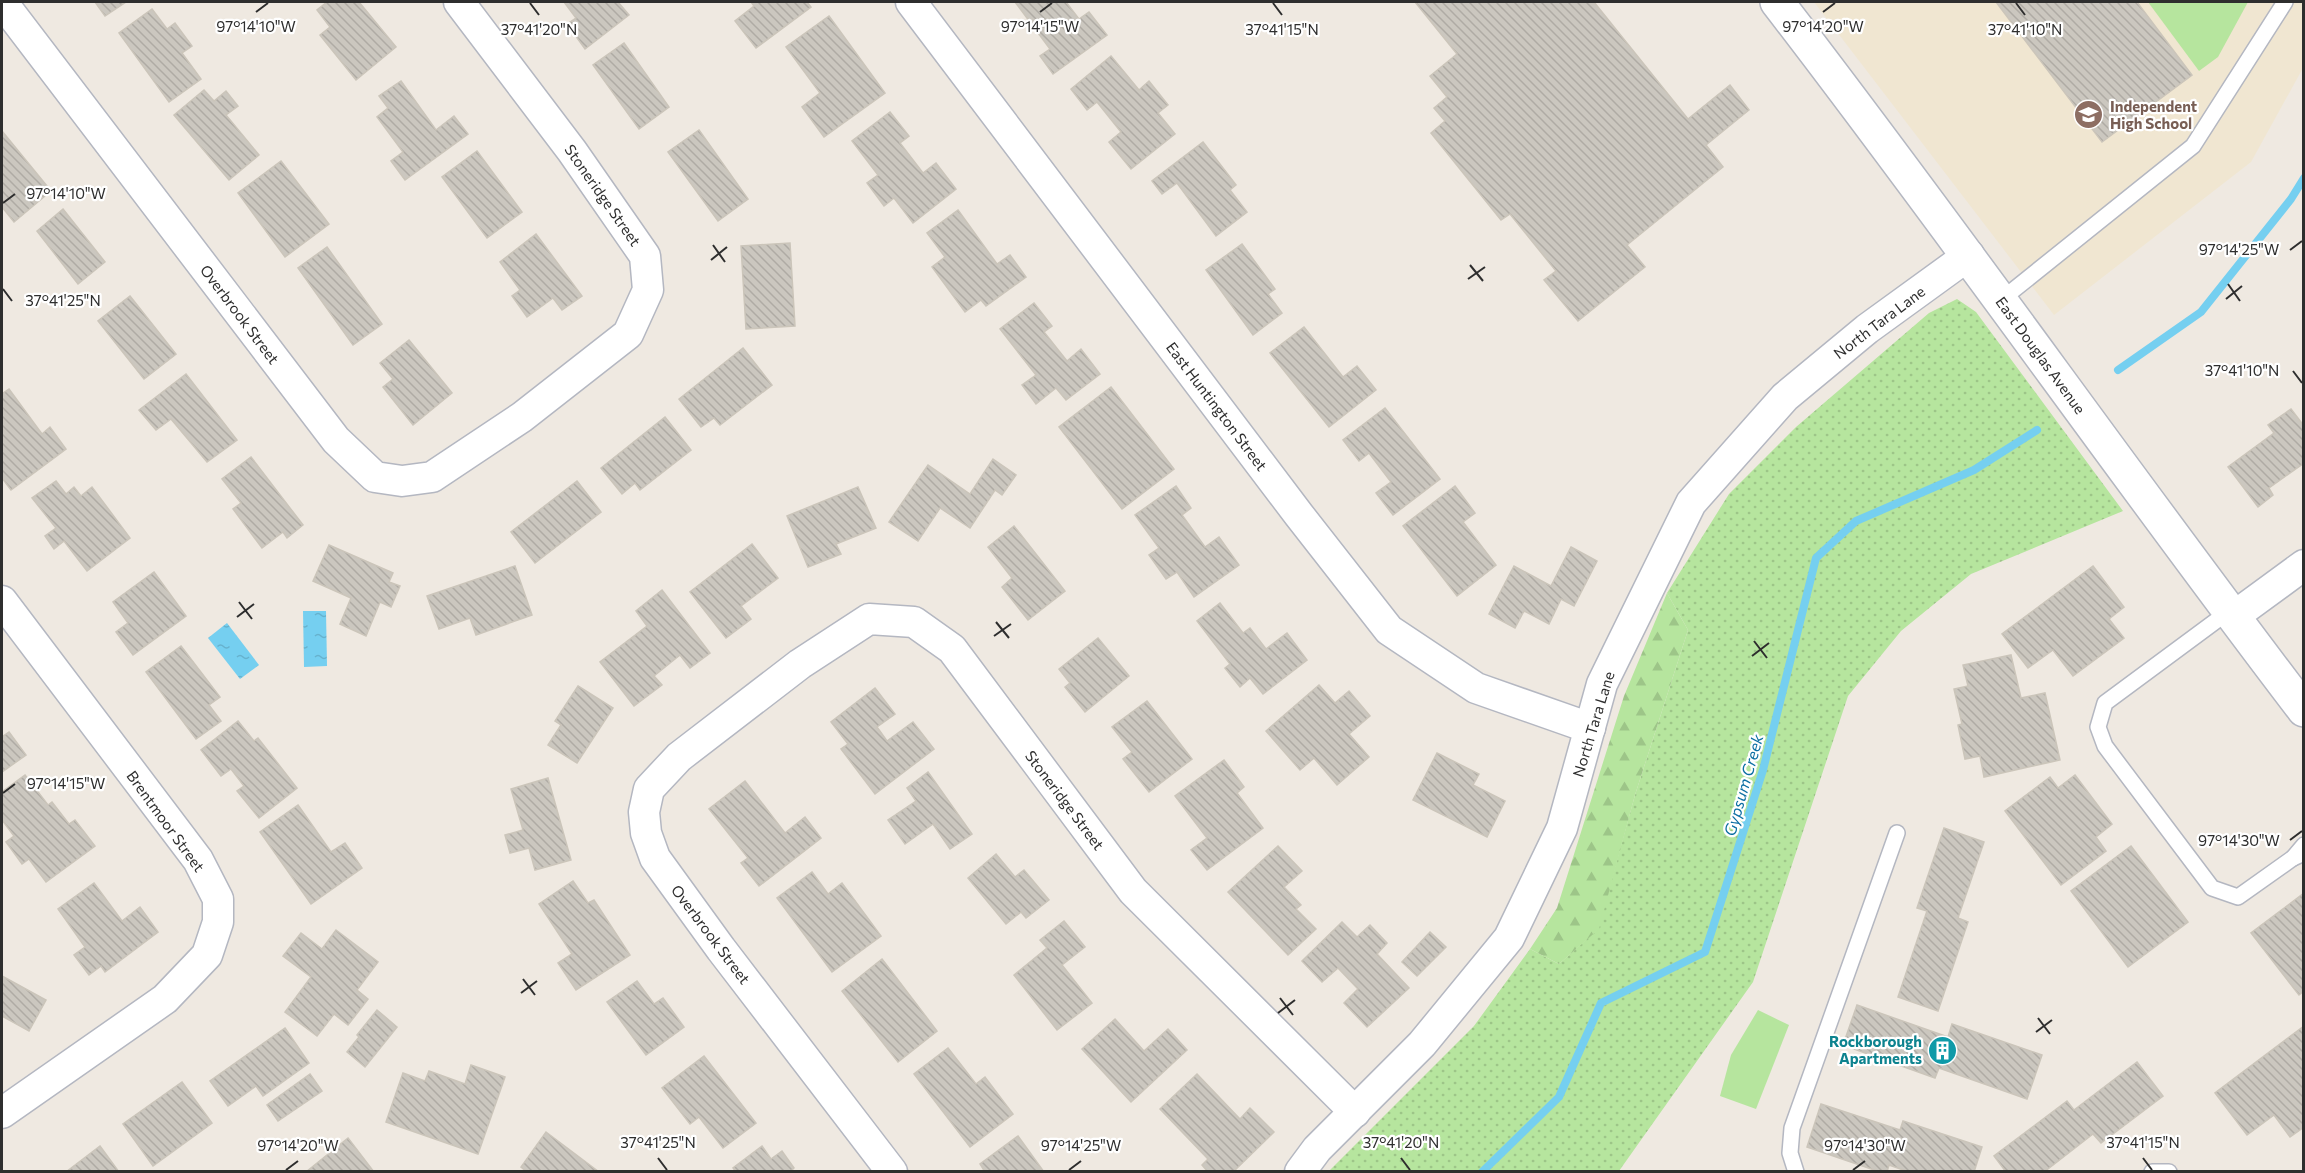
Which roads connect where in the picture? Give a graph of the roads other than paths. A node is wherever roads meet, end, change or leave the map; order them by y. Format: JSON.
{"nodes":[{"id":1,"x":2,"y":2,"type":"edge"},
{"id":2,"x":459,"y":2,"type":"edge"},
{"id":3,"x":911,"y":2,"type":"edge"},
{"id":4,"x":1778,"y":2,"type":"edge"},
{"id":5,"x":2285,"y":2,"type":"edge"},
{"id":6,"x":1969,"y":255,"type":"junction"},
{"id":7,"x":2001,"y":300,"type":"junction"},
{"id":8,"x":533,"y":408,"type":"joint"},
{"id":9,"x":2304,"y":565,"type":"edge"},
{"id":10,"x":2,"y":601,"type":"edge"},
{"id":11,"x":2231,"y":614,"type":"junction"},
{"id":12,"x":749,"y":703,"type":"joint"},
{"id":13,"x":2304,"y":710,"type":"edge"},
{"id":14,"x":1590,"y":728,"type":"junction"},
{"id":15,"x":1897,"y":833,"type":"dead end"},
{"id":16,"x":2304,"y":845,"type":"edge"},
{"id":17,"x":2298,"y":855,"type":"edge"},
{"id":18,"x":1355,"y":1112,"type":"junction"},
{"id":19,"x":2,"y":1113,"type":"edge"},
{"id":20,"x":892,"y":1172,"type":"edge"},
{"id":21,"x":1300,"y":1172,"type":"edge"},
{"id":22,"x":1796,"y":1172,"type":"edge"},
{"id":23,"x":2152,"y":1172,"type":"edge"},
{"id":24,"x":2169,"y":1172,"type":"edge"}],
"edges":[{"from":1,"to":8,"type":"street","name":"Overbrook Street"},
{"from":2,"to":8,"type":"street","name":"Stoneridge Street"},
{"from":3,"to":14,"type":"street","name":"East Huntington Street"},
{"from":4,"to":6,"type":"street","name":"East Douglas Avenue"},
{"from":5,"to":7,"type":"lane"},
{"from":6,"to":7,"type":"street","name":"East Douglas Avenue"},
{"from":6,"to":14,"type":"street","name":"North Tara Lane"},
{"from":7,"to":11,"type":"street","name":"East Douglas Avenue"},
{"from":9,"to":11,"type":"street"},
{"from":10,"to":19,"type":"street","name":"Brentmoor Street"},
{"from":11,"to":13,"type":"street","name":"East Douglas Avenue"},
{"from":11,"to":17,"type":"lane"},
{"from":12,"to":18,"type":"street","name":"Stoneridge Street"},
{"from":12,"to":20,"type":"street","name":"Overbrook Street"},
{"from":14,"to":18,"type":"street","name":"North Tara Lane"},
{"from":15,"to":22,"type":"lane"},
{"from":16,"to":17,"type":"lane"},
{"from":18,"to":21,"type":"street","name":"North Tara Lane"},
{"from":23,"to":24,"type":"lane"}]}
